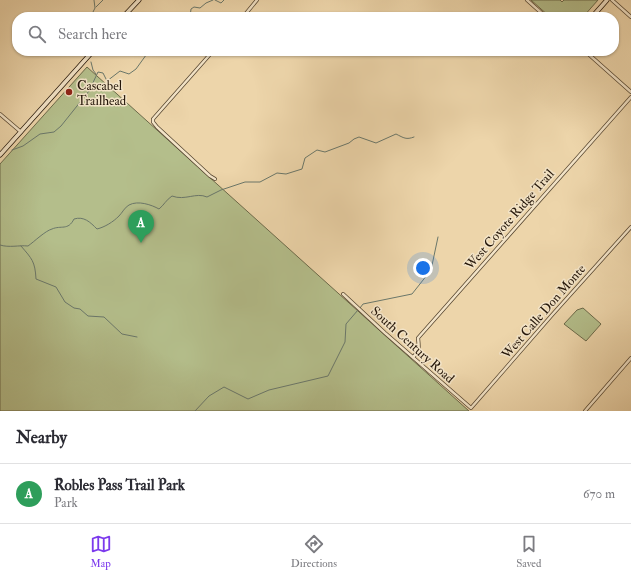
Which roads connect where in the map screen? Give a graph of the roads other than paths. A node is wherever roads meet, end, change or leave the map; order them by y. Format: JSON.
{"nodes":[{"id":1,"x":139,"y":0,"type":"edge"},
{"id":2,"x":257,"y":0,"type":"edge"},
{"id":3,"x":527,"y":0,"type":"edge"},
{"id":4,"x":607,"y":0,"type":"edge"},
{"id":5,"x":612,"y":0,"type":"edge"},
{"id":6,"x":128,"y":12,"type":"edge"},
{"id":7,"x":247,"y":12,"type":"edge"},
{"id":8,"x":540,"y":12,"type":"edge"},
{"id":9,"x":596,"y":12,"type":"edge"},
{"id":10,"x":631,"y":17,"type":"edge"},
{"id":11,"x":88,"y":56,"type":"edge"},
{"id":12,"x":209,"y":56,"type":"edge"},
{"id":13,"x":591,"y":56,"type":"edge"},
{"id":14,"x":631,"y":92,"type":"edge"},
{"id":15,"x":631,"y":97,"type":"edge"},
{"id":16,"x":0,"y":114,"type":"edge"},
{"id":17,"x":20,"y":132,"type":"junction"},
{"id":18,"x":0,"y":155,"type":"edge"},
{"id":19,"x":215,"y":179,"type":"dead end"},
{"id":20,"x":631,"y":227,"type":"edge"},
{"id":21,"x":343,"y":294,"type":"dead end"},
{"id":22,"x":413,"y":358,"type":"junction"},
{"id":23,"x":631,"y":358,"type":"edge"},
{"id":24,"x":471,"y":408,"type":"joint"},
{"id":25,"x":585,"y":411,"type":"edge"}],
"edges":[{"from":1,"to":6,"type":"main road"},
{"from":2,"to":7,"type":"street"},
{"from":3,"to":8,"type":"street"},
{"from":4,"to":9,"type":"main road"},
{"from":5,"to":10,"type":"street"},
{"from":11,"to":17,"type":"main road"},
{"from":12,"to":19,"type":"street"},
{"from":13,"to":14,"type":"street"},
{"from":15,"to":22,"type":"street","name":"West Coyote Ridge Trail"},
{"from":16,"to":17,"type":"street"},
{"from":17,"to":18,"type":"main road"},
{"from":20,"to":24,"type":"street","name":"West Calle Don Monte"},
{"from":21,"to":22,"type":"street","name":"South Century Road"},
{"from":22,"to":24,"type":"street","name":"South Century Road"},
{"from":23,"to":25,"type":"street"}]}
